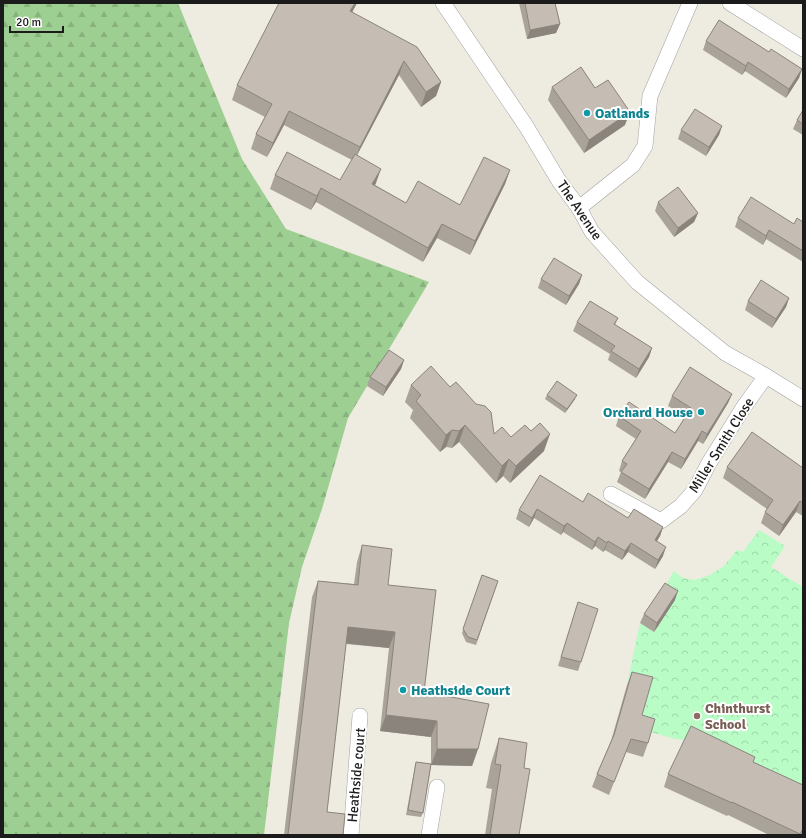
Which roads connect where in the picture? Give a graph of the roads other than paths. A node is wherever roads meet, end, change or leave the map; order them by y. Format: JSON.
{"nodes":[{"id":1,"x":443,"y":3,"type":"edge"},
{"id":2,"x":690,"y":3,"type":"edge"},
{"id":3,"x":730,"y":3,"type":"edge"},
{"id":4,"x":803,"y":49,"type":"edge"},
{"id":5,"x":579,"y":208,"type":"junction"},
{"id":6,"x":766,"y":376,"type":"junction"},
{"id":7,"x":803,"y":400,"type":"edge"},
{"id":8,"x":611,"y":494,"type":"dead end"},
{"id":9,"x":360,"y":716,"type":"dead end"},
{"id":10,"x":438,"y":787,"type":"dead end"},
{"id":11,"x":351,"y":835,"type":"edge"},
{"id":12,"x":429,"y":835,"type":"edge"}],
"edges":[{"from":1,"to":5,"type":"street","name":"The Avenue"},
{"from":2,"to":5,"type":"street"},
{"from":3,"to":4,"type":"street"},
{"from":5,"to":6,"type":"street","name":"The Avenue"},
{"from":6,"to":7,"type":"street","name":"The Avenue"},
{"from":6,"to":8,"type":"street","name":"Miller Smith Close"},
{"from":9,"to":11,"type":"street","name":"Heathside court"},
{"from":10,"to":12,"type":"street"}]}
